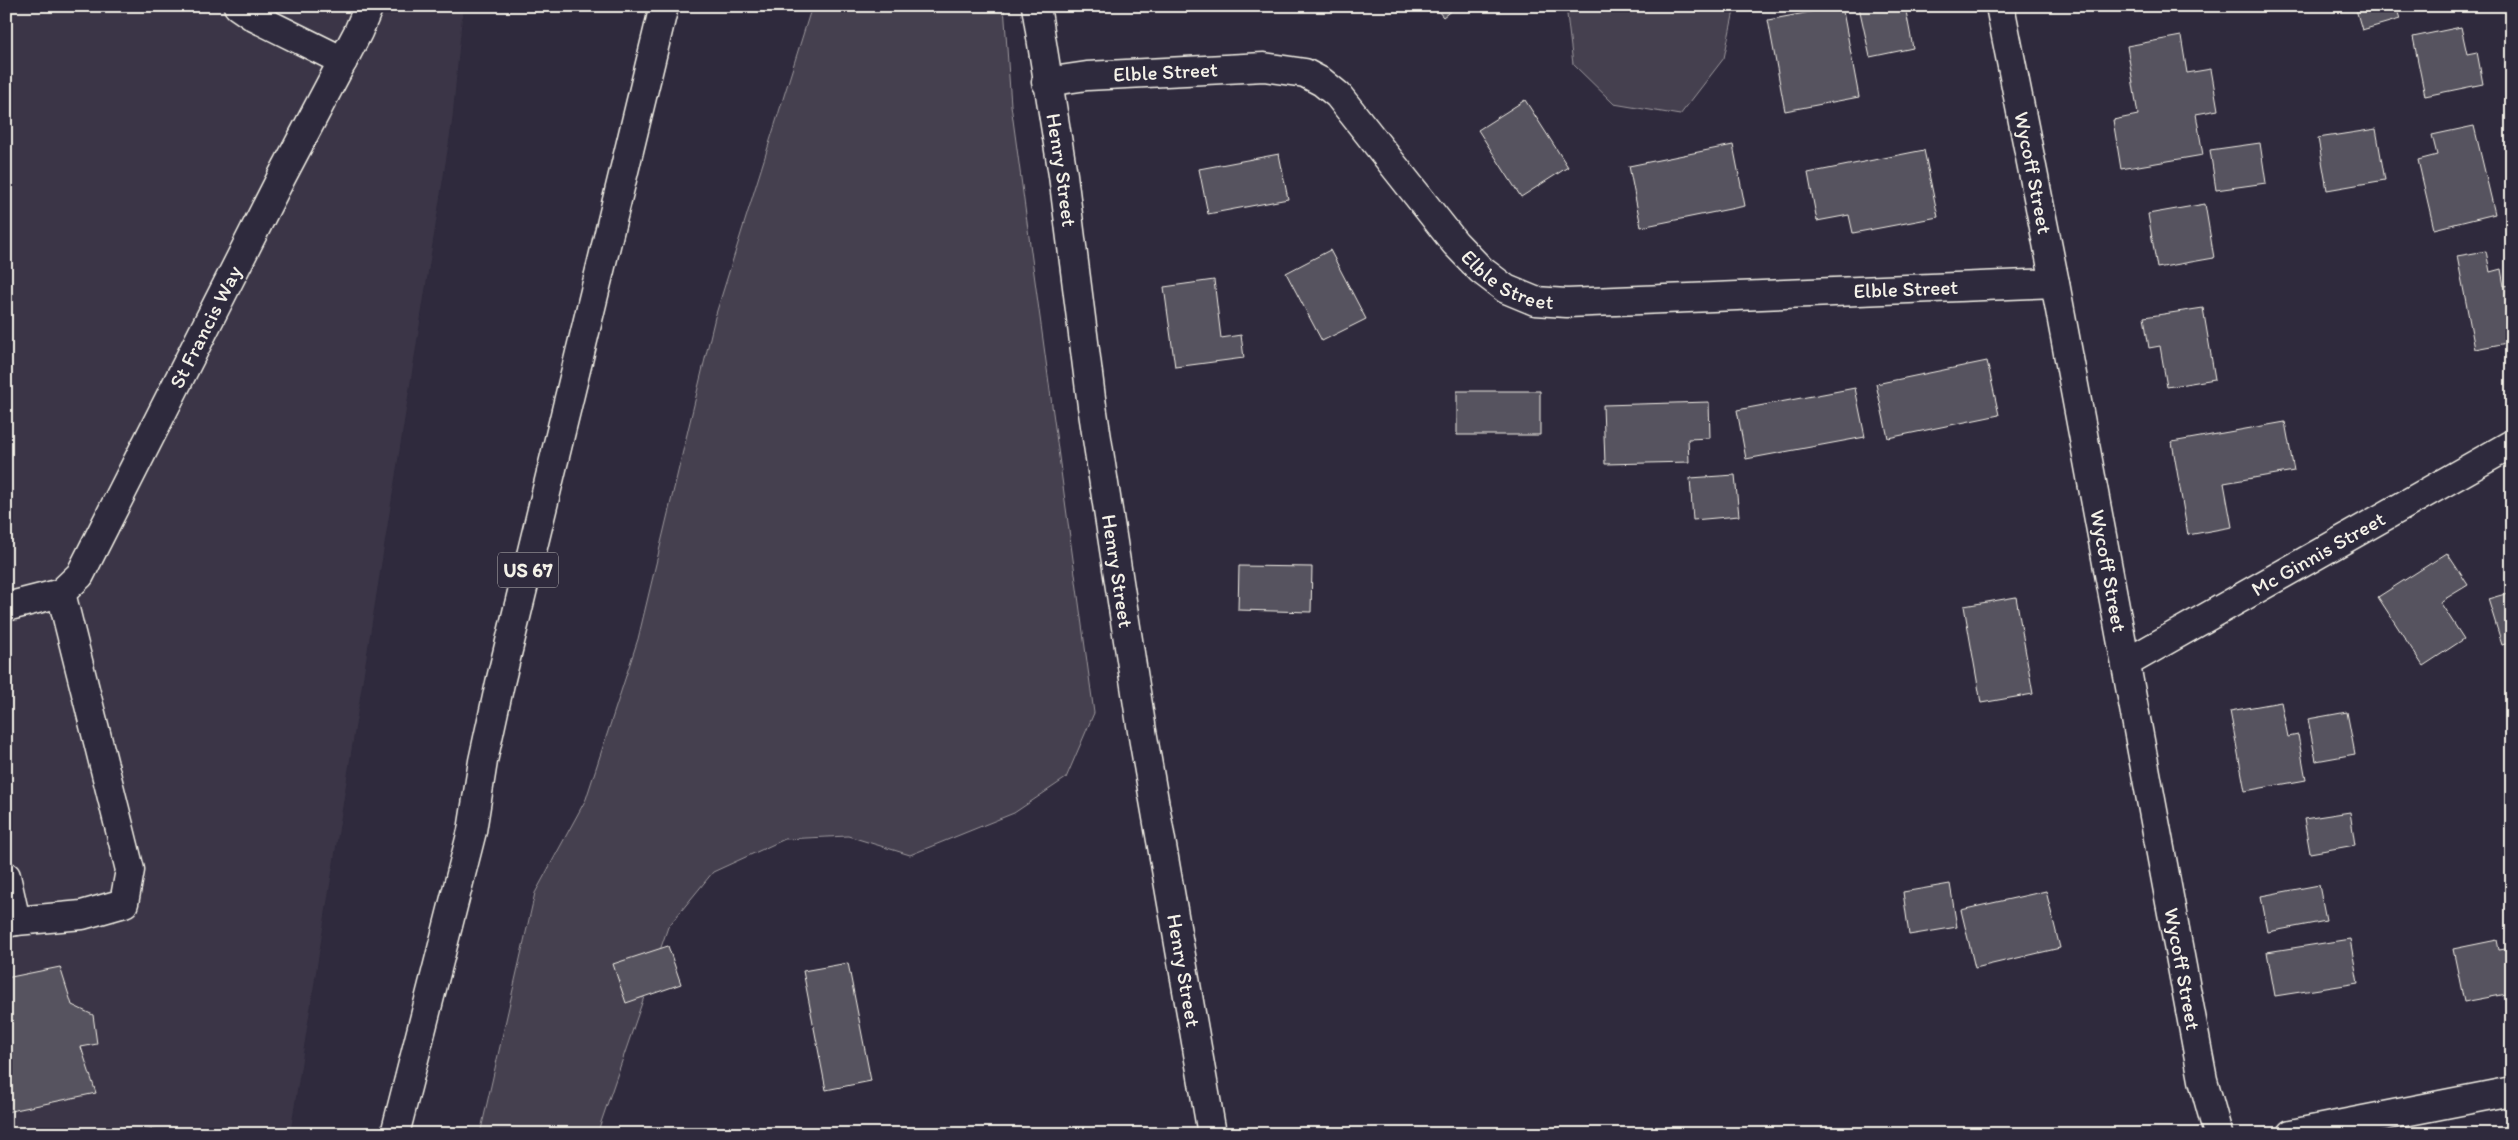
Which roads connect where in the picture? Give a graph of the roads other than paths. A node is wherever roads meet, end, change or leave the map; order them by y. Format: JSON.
{"nodes":[{"id":1,"x":238,"y":6,"type":"edge"},
{"id":2,"x":369,"y":6,"type":"edge"},
{"id":3,"x":664,"y":6,"type":"edge"},
{"id":4,"x":1036,"y":6,"type":"edge"},
{"id":5,"x":2000,"y":6,"type":"edge"},
{"id":6,"x":343,"y":61,"type":"junction"},
{"id":7,"x":1046,"y":82,"type":"junction"},
{"id":8,"x":2055,"y":283,"type":"junction"},
{"id":9,"x":2512,"y":444,"type":"edge"},
{"id":10,"x":61,"y":593,"type":"junction"},
{"id":11,"x":6,"y":607,"type":"edge"},
{"id":12,"x":2126,"y":663,"type":"junction"},
{"id":13,"x":6,"y":876,"type":"edge"},
{"id":14,"x":11,"y":922,"type":"edge"},
{"id":15,"x":2512,"y":1091,"type":"edge"},
{"id":16,"x":395,"y":1134,"type":"edge"},
{"id":17,"x":1212,"y":1134,"type":"edge"},
{"id":18,"x":2218,"y":1134,"type":"edge"},
{"id":19,"x":2291,"y":1134,"type":"edge"}],
"edges":[{"from":1,"to":6,"type":"main road"},
{"from":2,"to":6,"type":"main road","name":"St Francis Way"},
{"from":3,"to":16,"type":"main road","number":"US 67"},
{"from":4,"to":7,"type":"main road","name":"Henry Street"},
{"from":5,"to":8,"type":"main road","name":"Wycoff Street"},
{"from":6,"to":10,"type":"main road","name":"St Francis Way"},
{"from":7,"to":8,"type":"main road","name":"Elble Street"},
{"from":7,"to":17,"type":"main road","name":"Henry Street"},
{"from":8,"to":12,"type":"main road","name":"Wycoff Street"},
{"from":9,"to":12,"type":"main road","name":"Mc Ginnis Street"},
{"from":10,"to":11,"type":"main road","name":"St Francis Way"},
{"from":10,"to":14,"type":"main road"},
{"from":12,"to":18,"type":"main road","name":"Wycoff Street"},
{"from":13,"to":14,"type":"main road"},
{"from":15,"to":19,"type":"main road"}]}
